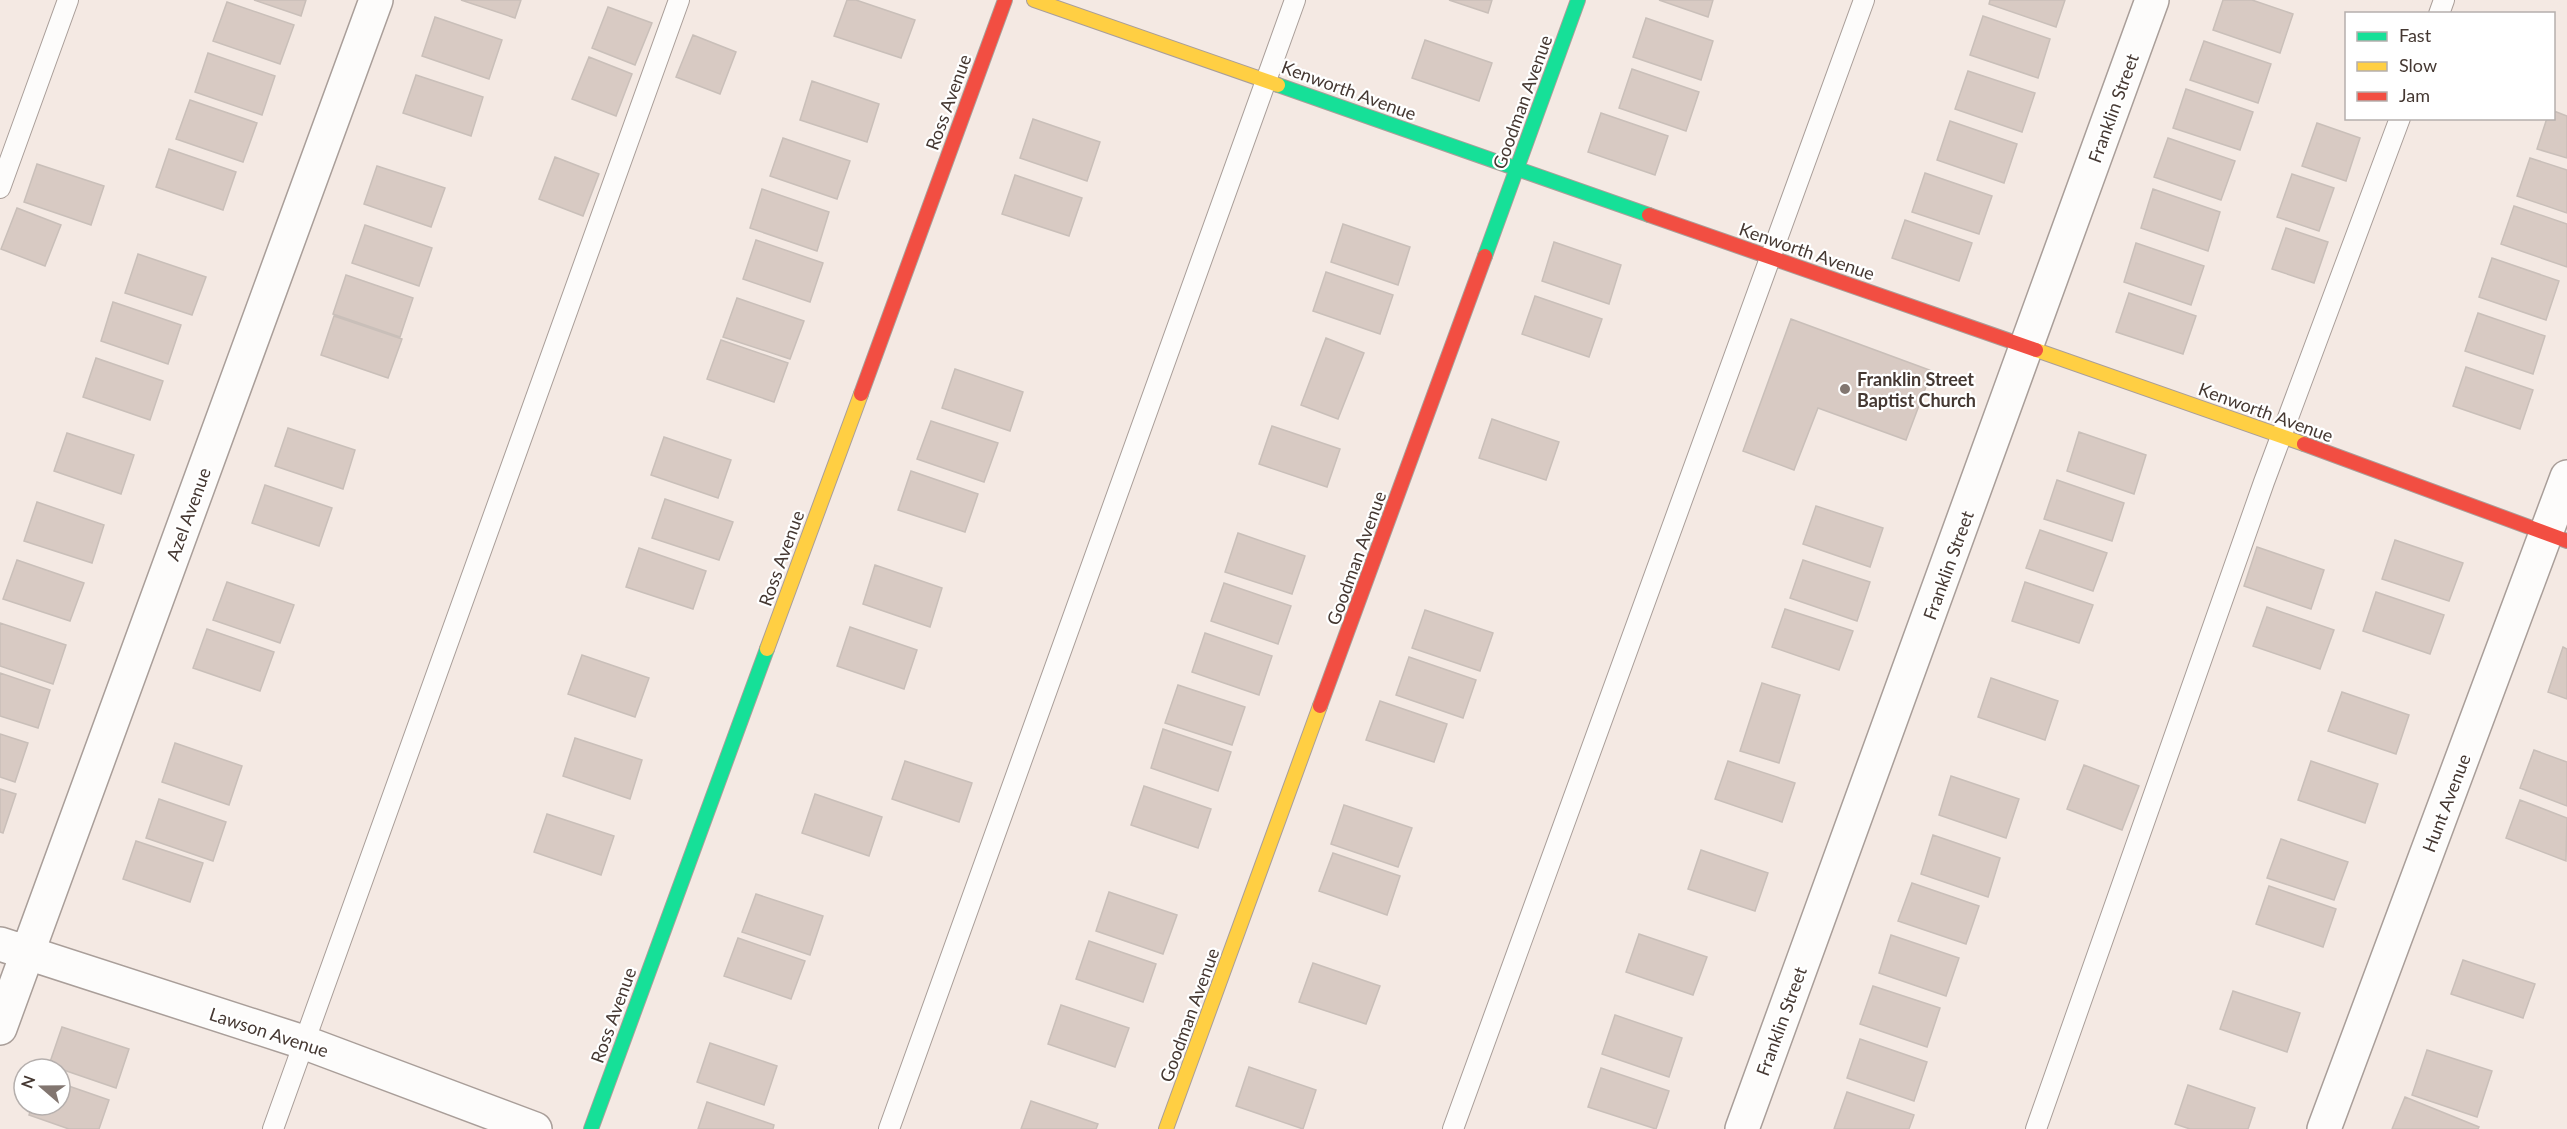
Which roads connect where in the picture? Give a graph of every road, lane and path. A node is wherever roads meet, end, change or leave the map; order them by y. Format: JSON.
{"nodes":[{"id":1,"x":68,"y":0,"type":"edge"},
{"id":2,"x":376,"y":0,"type":"edge"},
{"id":3,"x":679,"y":0,"type":"edge"},
{"id":4,"x":1005,"y":0,"type":"edge"},
{"id":5,"x":1034,"y":0,"type":"edge"},
{"id":6,"x":1295,"y":0,"type":"edge"},
{"id":7,"x":1578,"y":0,"type":"edge"},
{"id":8,"x":1864,"y":0,"type":"edge"},
{"id":9,"x":2152,"y":0,"type":"edge"},
{"id":10,"x":1266,"y":80,"type":"junction"},
{"id":11,"x":2399,"y":120,"type":"edge"},
{"id":12,"x":1517,"y":170,"type":"junction"},
{"id":13,"x":0,"y":188,"type":"edge"},
{"id":14,"x":1772,"y":257,"type":"junction"},
{"id":15,"x":2027,"y":347,"type":"junction"},
{"id":16,"x":2281,"y":436,"type":"junction"},
{"id":17,"x":2567,"y":477,"type":"edge"},
{"id":18,"x":2557,"y":537,"type":"edge"},
{"id":19,"x":13,"y":949,"type":"edge"},
{"id":20,"x":0,"y":1028,"type":"edge"},
{"id":21,"x":303,"y":1042,"type":"junction"},
{"id":22,"x":273,"y":1129,"type":"edge"},
{"id":23,"x":535,"y":1129,"type":"edge"},
{"id":24,"x":591,"y":1129,"type":"edge"},
{"id":25,"x":890,"y":1129,"type":"edge"},
{"id":26,"x":1166,"y":1129,"type":"edge"},
{"id":27,"x":1453,"y":1129,"type":"edge"},
{"id":28,"x":1742,"y":1129,"type":"edge"},
{"id":29,"x":2036,"y":1129,"type":"edge"},
{"id":30,"x":2324,"y":1129,"type":"edge"}],
"edges":[{"from":1,"to":13,"type":"lane"},
{"from":2,"to":19,"type":"street","name":"Azel Avenue"},
{"from":3,"to":21,"type":"lane"},
{"from":4,"to":24,"type":"street","name":"Ross Avenue"},
{"from":5,"to":10,"type":"street","name":"Kenworth Avenue"},
{"from":6,"to":10,"type":"lane"},
{"from":7,"to":12,"type":"street","name":"Goodman Avenue"},
{"from":8,"to":14,"type":"lane"},
{"from":9,"to":15,"type":"street","name":"Franklin Street"},
{"from":10,"to":12,"type":"street","name":"Kenworth Avenue"},
{"from":10,"to":25,"type":"lane"},
{"from":11,"to":16,"type":"lane"},
{"from":12,"to":14,"type":"street","name":"Kenworth Avenue"},
{"from":12,"to":26,"type":"street","name":"Goodman Avenue"},
{"from":14,"to":15,"type":"street","name":"Kenworth Avenue"},
{"from":14,"to":27,"type":"lane"},
{"from":15,"to":16,"type":"street","name":"Kenworth Avenue"},
{"from":15,"to":28,"type":"street","name":"Franklin Street"},
{"from":16,"to":18,"type":"street","name":"Kenworth Avenue"},
{"from":16,"to":29,"type":"lane"},
{"from":17,"to":18,"type":"street","name":"Hunt Avenue"},
{"from":18,"to":30,"type":"street","name":"Hunt Avenue"},
{"from":19,"to":20,"type":"street","name":"Azel Avenue"},
{"from":19,"to":21,"type":"street","name":"Lawson Avenue"},
{"from":21,"to":22,"type":"lane"},
{"from":21,"to":23,"type":"street","name":"Lawson Avenue"}]}
